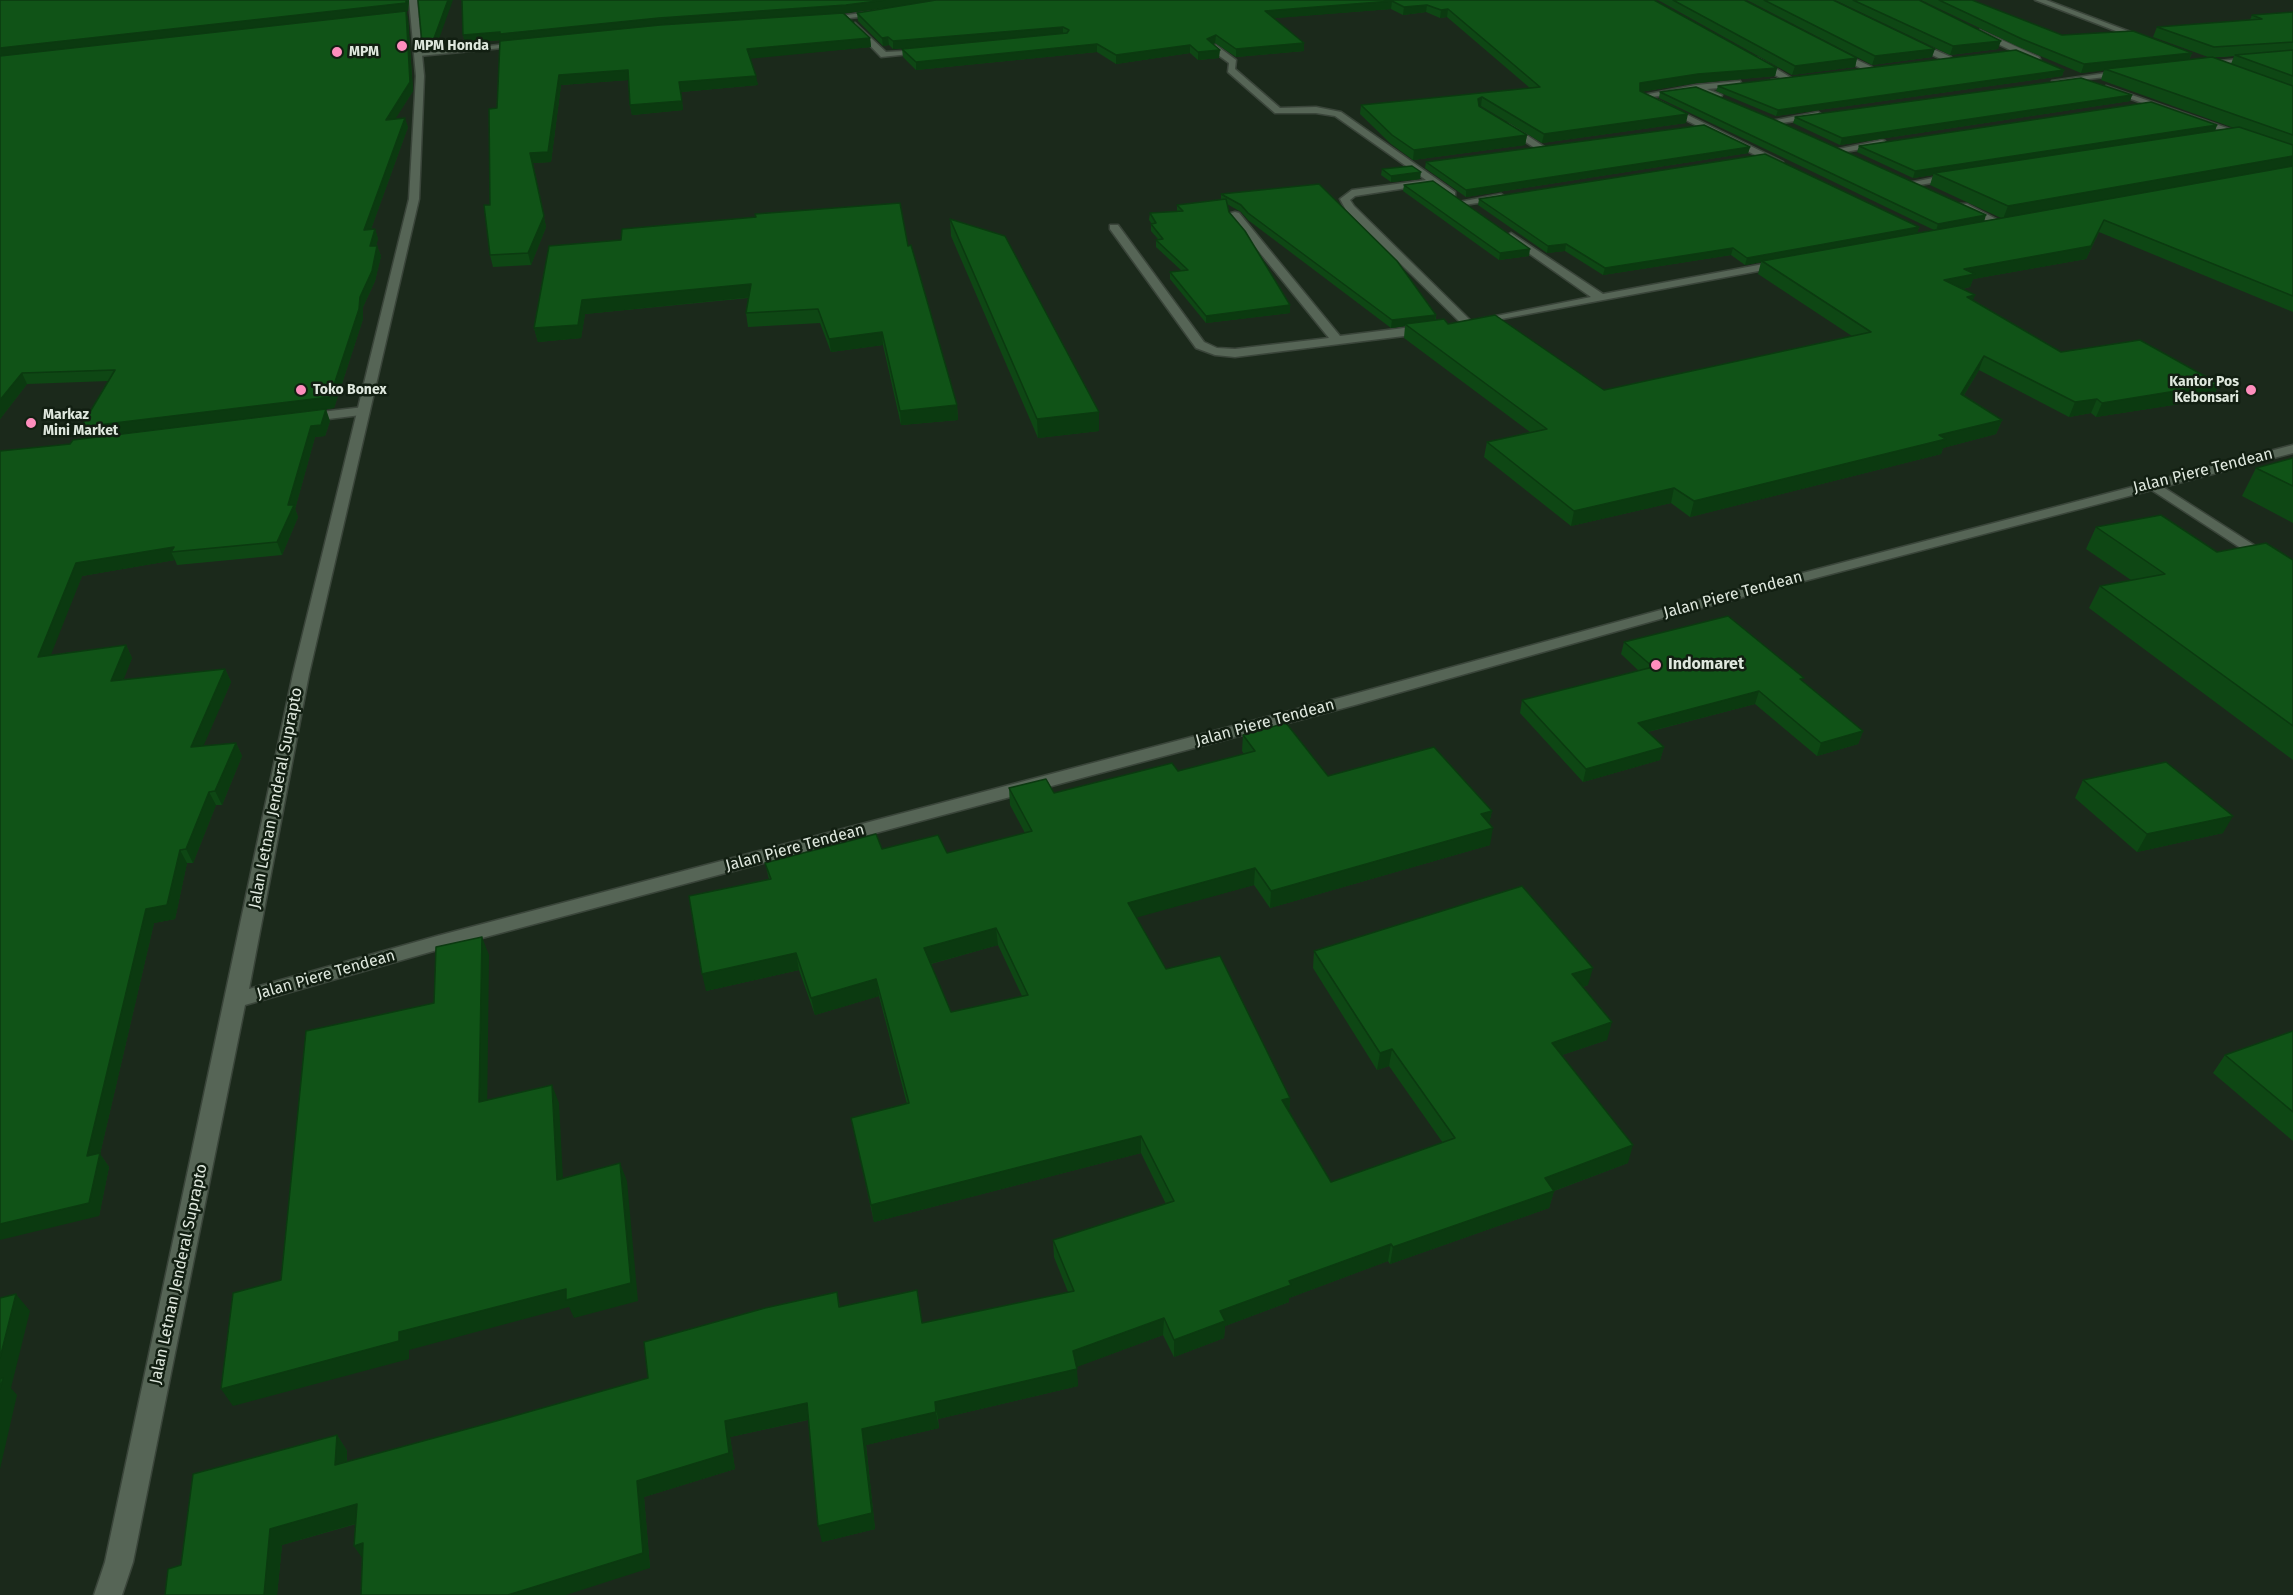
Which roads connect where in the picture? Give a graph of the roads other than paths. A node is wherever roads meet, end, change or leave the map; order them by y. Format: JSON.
{"nodes":[{"id":1,"x":2039,"y":0,"type":"edge"},
{"id":2,"x":410,"y":10,"type":"edge"},
{"id":3,"x":893,"y":11,"type":"edge"},
{"id":4,"x":847,"y":17,"type":"junction"},
{"id":5,"x":812,"y":19,"type":"edge"},
{"id":6,"x":1970,"y":27,"type":"edge"},
{"id":7,"x":1907,"y":40,"type":"edge"},
{"id":8,"x":537,"y":42,"type":"edge"},
{"id":9,"x":2152,"y":42,"type":"edge"},
{"id":10,"x":1213,"y":47,"type":"edge"},
{"id":11,"x":1828,"y":48,"type":"edge"},
{"id":12,"x":936,"y":51,"type":"edge"},
{"id":13,"x":2015,"y":51,"type":"junction"},
{"id":14,"x":2004,"y":52,"type":"edge"},
{"id":15,"x":419,"y":54,"type":"junction"},
{"id":16,"x":2293,"y":56,"type":"edge"},
{"id":17,"x":1750,"y":57,"type":"edge"},
{"id":18,"x":1959,"y":58,"type":"edge"},
{"id":19,"x":1948,"y":59,"type":"junction"},
{"id":20,"x":2195,"y":61,"type":"edge"},
{"id":21,"x":1925,"y":62,"type":"edge"},
{"id":22,"x":2206,"y":63,"type":"junction"},
{"id":23,"x":2048,"y":64,"type":"edge"},
{"id":24,"x":1881,"y":67,"type":"edge"},
{"id":25,"x":1869,"y":69,"type":"junction"},
{"id":26,"x":2058,"y":69,"type":"edge"},
{"id":27,"x":2228,"y":70,"type":"edge"},
{"id":28,"x":2137,"y":71,"type":"edge"},
{"id":29,"x":1847,"y":72,"type":"edge"},
{"id":30,"x":1803,"y":78,"type":"edge"},
{"id":31,"x":2080,"y":78,"type":"junction"},
{"id":32,"x":1791,"y":80,"type":"junction"},
{"id":33,"x":1768,"y":82,"type":"edge"},
{"id":34,"x":1756,"y":83,"type":"edge"},
{"id":35,"x":2045,"y":83,"type":"edge"},
{"id":36,"x":1696,"y":88,"type":"junction"},
{"id":37,"x":1726,"y":100,"type":"edge"},
{"id":38,"x":2151,"y":103,"type":"junction"},
{"id":39,"x":2128,"y":107,"type":"edge"},
{"id":40,"x":1834,"y":112,"type":"edge"},
{"id":41,"x":1765,"y":117,"type":"edge"},
{"id":42,"x":1775,"y":121,"type":"junction"},
{"id":43,"x":1502,"y":123,"type":"edge"},
{"id":44,"x":1703,"y":126,"type":"junction"},
{"id":45,"x":1680,"y":129,"type":"edge"},
{"id":46,"x":1796,"y":130,"type":"edge"},
{"id":47,"x":2235,"y":134,"type":"junction"},
{"id":48,"x":2212,"y":137,"type":"edge"},
{"id":49,"x":1897,"y":141,"type":"edge"},
{"id":50,"x":1828,"y":145,"type":"edge"},
{"id":51,"x":1553,"y":146,"type":"edge"},
{"id":52,"x":1541,"y":148,"type":"junction"},
{"id":53,"x":1839,"y":150,"type":"junction"},
{"id":54,"x":1519,"y":151,"type":"edge"},
{"id":55,"x":2293,"y":154,"type":"edge"},
{"id":56,"x":1764,"y":156,"type":"junction"},
{"id":57,"x":1860,"y":159,"type":"edge"},
{"id":58,"x":1740,"y":160,"type":"edge"},
{"id":59,"x":1432,"y":162,"type":"edge"},
{"id":60,"x":1410,"y":165,"type":"junction"},
{"id":61,"x":1795,"y":171,"type":"edge"},
{"id":62,"x":1959,"y":176,"type":"edge"},
{"id":63,"x":1903,"y":178,"type":"edge"},
{"id":64,"x":1434,"y":182,"type":"junction"},
{"id":65,"x":1913,"y":183,"type":"junction"},
{"id":66,"x":1935,"y":193,"type":"edge"},
{"id":67,"x":1510,"y":196,"type":"edge"},
{"id":68,"x":1464,"y":202,"type":"junction"},
{"id":69,"x":1956,"y":203,"type":"edge"},
{"id":70,"x":1474,"y":209,"type":"edge"},
{"id":71,"x":1235,"y":214,"type":"edge"},
{"id":72,"x":1113,"y":227,"type":"dead end"},
{"id":73,"x":1977,"y":228,"type":"edge"},
{"id":74,"x":1502,"y":230,"type":"edge"},
{"id":75,"x":1795,"y":261,"type":"edge"},
{"id":76,"x":1599,"y":297,"type":"junction"},
{"id":77,"x":1436,"y":328,"type":"edge"},
{"id":78,"x":1336,"y":340,"type":"junction"},
{"id":79,"x":364,"y":411,"type":"junction"},
{"id":80,"x":291,"y":419,"type":"edge"},
{"id":81,"x":2293,"y":449,"type":"edge"},
{"id":82,"x":2152,"y":484,"type":"junction"},
{"id":83,"x":2293,"y":578,"type":"edge"},
{"id":84,"x":237,"y":1000,"type":"junction"},
{"id":85,"x":108,"y":1595,"type":"edge"}],
"edges":[{"from":1,"to":9,"type":"street"},
{"from":2,"to":15,"type":"street","name":"Jalan Letnan Jenderal Suprapto"},
{"from":3,"to":4,"type":"street"},
{"from":4,"to":5,"type":"street"},
{"from":4,"to":12,"type":"street"},
{"from":6,"to":13,"type":"street"},
{"from":7,"to":19,"type":"street"},
{"from":8,"to":15,"type":"street"},
{"from":10,"to":60,"type":"street"},
{"from":11,"to":25,"type":"street"},
{"from":13,"to":14,"type":"street"},
{"from":13,"to":23,"type":"street"},
{"from":15,"to":79,"type":"street","name":"Jalan Letnan Jenderal Suprapto"},
{"from":16,"to":22,"type":"street"},
{"from":17,"to":32,"type":"street"},
{"from":18,"to":19,"type":"street"},
{"from":19,"to":21,"type":"street"},
{"from":20,"to":22,"type":"street"},
{"from":22,"to":27,"type":"street"},
{"from":24,"to":25,"type":"street"},
{"from":25,"to":29,"type":"street"},
{"from":26,"to":31,"type":"street"},
{"from":28,"to":31,"type":"street"},
{"from":30,"to":32,"type":"street"},
{"from":31,"to":35,"type":"street"},
{"from":31,"to":38,"type":"street"},
{"from":32,"to":33,"type":"street"},
{"from":34,"to":36,"type":"street"},
{"from":36,"to":37,"type":"street"},
{"from":36,"to":44,"type":"street"},
{"from":38,"to":39,"type":"street"},
{"from":38,"to":47,"type":"street"},
{"from":40,"to":42,"type":"street"},
{"from":41,"to":42,"type":"street"},
{"from":42,"to":46,"type":"street"},
{"from":43,"to":52,"type":"street"},
{"from":44,"to":45,"type":"street"},
{"from":44,"to":56,"type":"street"},
{"from":47,"to":48,"type":"street"},
{"from":47,"to":55,"type":"street"},
{"from":49,"to":53,"type":"street"},
{"from":50,"to":53,"type":"street"},
{"from":51,"to":52,"type":"street"},
{"from":52,"to":54,"type":"street"},
{"from":53,"to":57,"type":"street"},
{"from":56,"to":58,"type":"street"},
{"from":56,"to":61,"type":"street"},
{"from":59,"to":60,"type":"street"},
{"from":60,"to":64,"type":"street"},
{"from":62,"to":65,"type":"street"},
{"from":63,"to":65,"type":"street"},
{"from":64,"to":68,"type":"street"},
{"from":64,"to":76,"type":"street"},
{"from":65,"to":66,"type":"street"},
{"from":67,"to":68,"type":"street"},
{"from":68,"to":70,"type":"street"},
{"from":69,"to":73,"type":"street"},
{"from":71,"to":78,"type":"street"},
{"from":72,"to":78,"type":"street"},
{"from":74,"to":76,"type":"street"},
{"from":75,"to":76,"type":"street"},
{"from":77,"to":78,"type":"street"},
{"from":79,"to":80,"type":"street"},
{"from":79,"to":84,"type":"street","name":"Jalan Letnan Jenderal Suprapto"},
{"from":81,"to":82,"type":"street","name":"Jalan Piere Tendean"},
{"from":82,"to":83,"type":"street"},
{"from":82,"to":84,"type":"street","name":"Jalan Piere Tendean"},
{"from":84,"to":85,"type":"street","name":"Jalan Letnan Jenderal Suprapto"}]}
